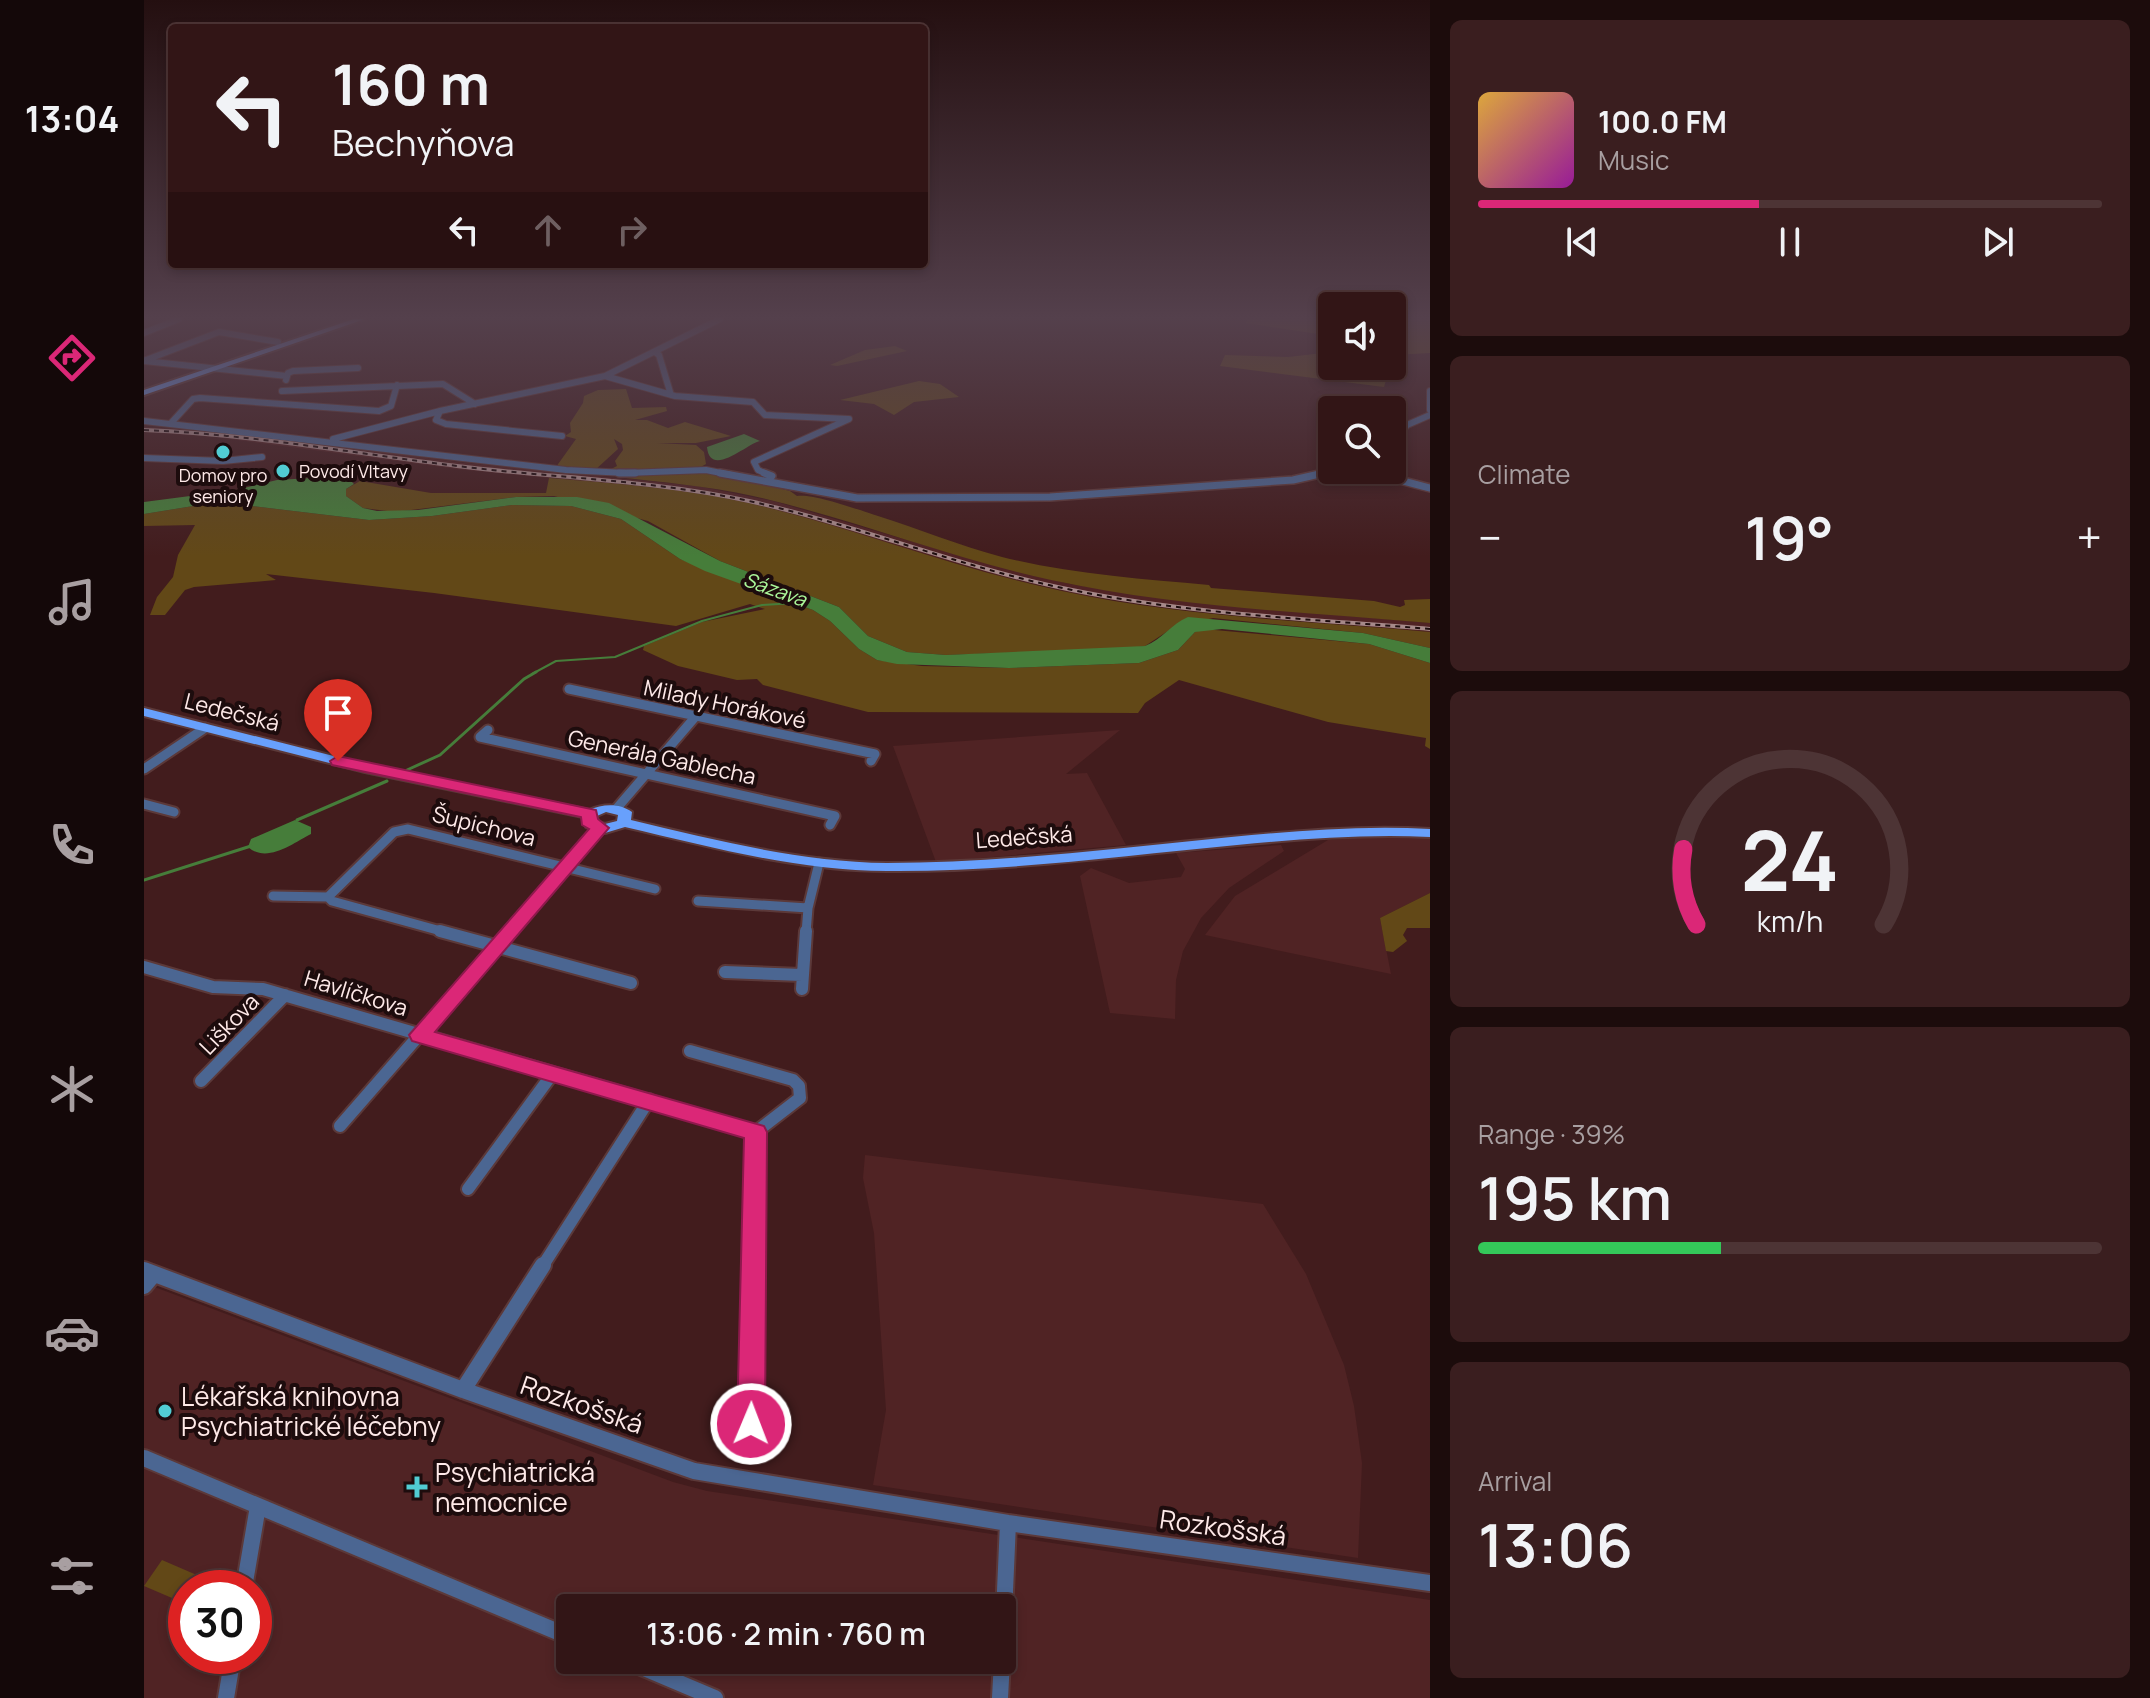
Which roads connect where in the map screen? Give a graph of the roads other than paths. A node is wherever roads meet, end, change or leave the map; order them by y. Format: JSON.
{"nodes":[{"id":1,"x":198,"y":398,"type":"edge"},
{"id":2,"x":204,"y":398,"type":"edge"},
{"id":3,"x":270,"y":398,"type":"edge"},
{"id":4,"x":393,"y":398,"type":"edge"},
{"id":5,"x":466,"y":398,"type":"edge"},
{"id":6,"x":502,"y":398,"type":"edge"},
{"id":7,"x":712,"y":398,"type":"edge"},
{"id":8,"x":264,"y":402,"type":"junction"},
{"id":9,"x":475,"y":404,"type":"junction"},
{"id":10,"x":440,"y":411,"type":"junction"},
{"id":11,"x":1430,"y":412,"type":"edge"},
{"id":12,"x":144,"y":421,"type":"edge"},
{"id":13,"x":172,"y":422,"type":"junction"},
{"id":14,"x":1406,"y":426,"type":"edge"},
{"id":15,"x":562,"y":436,"type":"dead end"},
{"id":16,"x":327,"y":441,"type":"junction"},
{"id":17,"x":262,"y":457,"type":"dead end"},
{"id":18,"x":144,"y":458,"type":"edge"},
{"id":19,"x":1318,"y":474,"type":"edge"},
{"id":20,"x":1406,"y":482,"type":"edge"},
{"id":21,"x":1430,"y":488,"type":"edge"},
{"id":22,"x":803,"y":489,"type":"junction"},
{"id":23,"x":569,"y":689,"type":"dead end"},
{"id":24,"x":144,"y":712,"type":"edge"},
{"id":25,"x":696,"y":716,"type":"junction"},
{"id":26,"x":205,"y":728,"type":"junction"},
{"id":27,"x":479,"y":737,"type":"dead end"},
{"id":28,"x":875,"y":754,"type":"dead end"},
{"id":29,"x":144,"y":769,"type":"edge"},
{"id":30,"x":645,"y":774,"type":"junction"},
{"id":31,"x":144,"y":804,"type":"edge"},
{"id":32,"x":617,"y":808,"type":"junction"},
{"id":33,"x":174,"y":812,"type":"dead end"},
{"id":34,"x":590,"y":814,"type":"junction"},
{"id":35,"x":835,"y":816,"type":"dead end"},
{"id":36,"x":624,"y":823,"type":"junction"},
{"id":37,"x":600,"y":828,"type":"junction"},
{"id":38,"x":1430,"y":833,"type":"edge"},
{"id":39,"x":819,"y":863,"type":"junction"},
{"id":40,"x":568,"y":867,"type":"junction"},
{"id":41,"x":655,"y":889,"type":"dead end"},
{"id":42,"x":273,"y":896,"type":"dead end"},
{"id":43,"x":328,"y":897,"type":"junction"},
{"id":44,"x":698,"y":901,"type":"dead end"},
{"id":45,"x":808,"y":908,"type":"junction"},
{"id":46,"x":498,"y":946,"type":"junction"},
{"id":47,"x":144,"y":967,"type":"edge"},
{"id":48,"x":725,"y":972,"type":"dead end"},
{"id":49,"x":802,"y":975,"type":"junction"},
{"id":50,"x":631,"y":983,"type":"dead end"},
{"id":51,"x":802,"y":989,"type":"dead end"},
{"id":52,"x":285,"y":995,"type":"junction"},
{"id":53,"x":420,"y":1035,"type":"junction"},
{"id":54,"x":690,"y":1051,"type":"dead end"},
{"id":55,"x":553,"y":1073,"type":"junction"},
{"id":56,"x":201,"y":1081,"type":"dead end"},
{"id":57,"x":649,"y":1100,"type":"junction"},
{"id":58,"x":340,"y":1126,"type":"dead end"},
{"id":59,"x":756,"y":1132,"type":"junction"},
{"id":60,"x":468,"y":1189,"type":"dead end"},
{"id":61,"x":147,"y":1276,"type":"edge"},
{"id":62,"x":463,"y":1390,"type":"junction"},
{"id":63,"x":728,"y":1424,"type":"dead end"},
{"id":64,"x":751,"y":1424,"type":"junction"},
{"id":65,"x":773,"y":1424,"type":"dead end"},
{"id":66,"x":144,"y":1458,"type":"edge"},
{"id":67,"x":258,"y":1506,"type":"junction"},
{"id":68,"x":1008,"y":1523,"type":"junction"},
{"id":69,"x":247,"y":1570,"type":"edge"},
{"id":70,"x":1430,"y":1583,"type":"edge"},
{"id":71,"x":1005,"y":1594,"type":"edge"},
{"id":72,"x":556,"y":1631,"type":"edge"},
{"id":73,"x":230,"y":1674,"type":"edge"},
{"id":74,"x":658,"y":1674,"type":"edge"},
{"id":75,"x":1001,"y":1674,"type":"edge"},
{"id":76,"x":226,"y":1698,"type":"edge"},
{"id":77,"x":715,"y":1698,"type":"edge"},
{"id":78,"x":1000,"y":1698,"type":"edge"}],
"edges":[{"from":1,"to":13,"type":"street"},
{"from":2,"to":8,"type":"street"},
{"from":3,"to":8,"type":"street"},
{"from":4,"to":8,"type":"street"},
{"from":5,"to":9,"type":"street"},
{"from":6,"to":9,"type":"street"},
{"from":7,"to":22,"type":"street"},
{"from":9,"to":10,"type":"street"},
{"from":10,"to":15,"type":"street"},
{"from":10,"to":16,"type":"street"},
{"from":11,"to":14,"type":"street"},
{"from":12,"to":13,"type":"street"},
{"from":13,"to":16,"type":"street"},
{"from":16,"to":22,"type":"street"},
{"from":17,"to":18,"type":"street"},
{"from":19,"to":22,"type":"street"},
{"from":20,"to":21,"type":"street"},
{"from":23,"to":25,"type":"street","name":"Milady Horákové"},
{"from":24,"to":26,"type":"main road","name":"Ledečská"},
{"from":25,"to":28,"type":"street","name":"Milady Horákové"},
{"from":25,"to":30,"type":"street"},
{"from":26,"to":29,"type":"street"},
{"from":26,"to":34,"type":"main road","name":"Ledečská"},
{"from":27,"to":30,"type":"street","name":"Generála Gablecha"},
{"from":30,"to":32,"type":"street"},
{"from":30,"to":35,"type":"street","name":"Generála Gablecha"},
{"from":31,"to":33,"type":"street"},
{"from":32,"to":34,"type":"main road","name":"Ledečská"},
{"from":32,"to":36,"type":"main road"},
{"from":34,"to":37,"type":"main road"},
{"from":36,"to":37,"type":"main road","name":"Ledečská"},
{"from":36,"to":39,"type":"main road","name":"Ledečská"},
{"from":37,"to":40,"type":"street"},
{"from":38,"to":39,"type":"main road","name":"Ledečská"},
{"from":39,"to":45,"type":"street"},
{"from":40,"to":41,"type":"street","name":"Šupichova"},
{"from":40,"to":43,"type":"street","name":"Šupichova"},
{"from":40,"to":46,"type":"street"},
{"from":42,"to":43,"type":"street"},
{"from":43,"to":46,"type":"street"},
{"from":44,"to":45,"type":"street"},
{"from":45,"to":49,"type":"street"},
{"from":46,"to":50,"type":"street"},
{"from":46,"to":53,"type":"street"},
{"from":47,"to":52,"type":"street","name":"Havlíčkova"},
{"from":48,"to":49,"type":"street"},
{"from":49,"to":51,"type":"street"},
{"from":52,"to":53,"type":"street","name":"Havlíčkova"},
{"from":52,"to":56,"type":"street","name":"Liškova"},
{"from":53,"to":55,"type":"street","name":"Havlíčkova"},
{"from":53,"to":58,"type":"street"},
{"from":54,"to":59,"type":"street"},
{"from":55,"to":57,"type":"street","name":"Havlíčkova"},
{"from":55,"to":60,"type":"street"},
{"from":57,"to":59,"type":"street","name":"Havlíčkova"},
{"from":57,"to":62,"type":"street"},
{"from":59,"to":64,"type":"street"},
{"from":61,"to":62,"type":"street","name":"Rozkošská"},
{"from":62,"to":68,"type":"street","name":"Rozkošská"},
{"from":63,"to":64,"type":"street"},
{"from":64,"to":65,"type":"street"},
{"from":66,"to":67,"type":"street"},
{"from":67,"to":69,"type":"street"},
{"from":67,"to":72,"type":"street"},
{"from":68,"to":70,"type":"street","name":"Rozkošská"},
{"from":68,"to":71,"type":"street"},
{"from":73,"to":76,"type":"street"},
{"from":74,"to":77,"type":"street"},
{"from":75,"to":78,"type":"street"}]}
